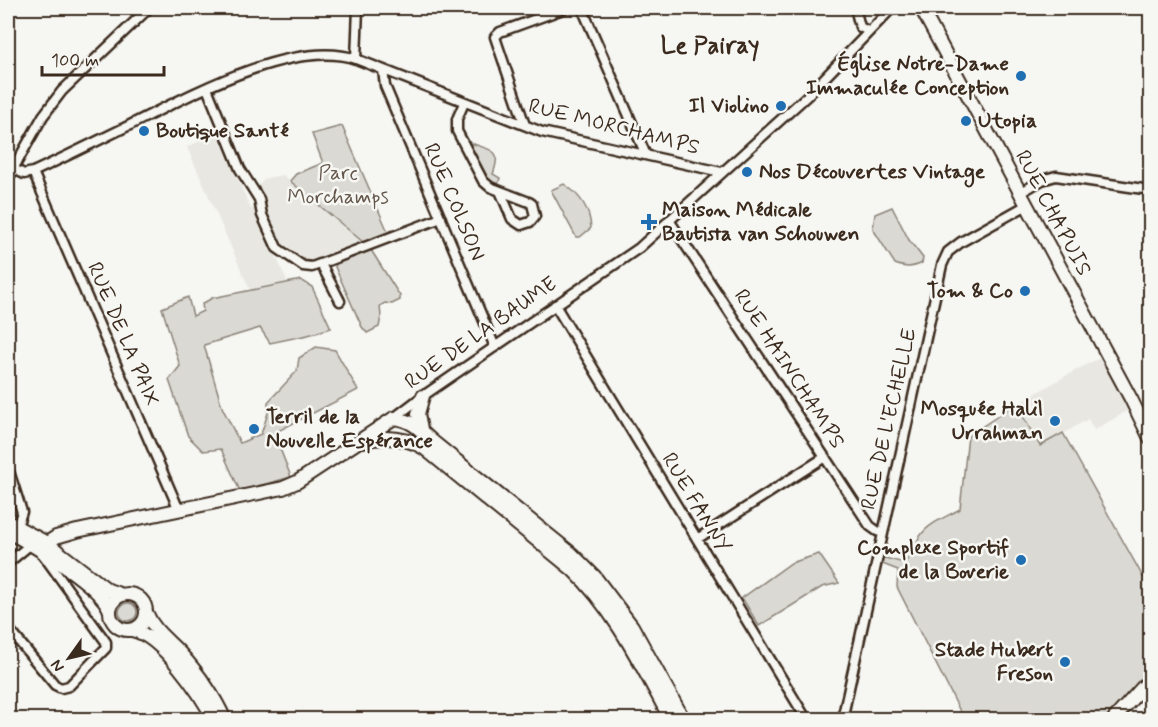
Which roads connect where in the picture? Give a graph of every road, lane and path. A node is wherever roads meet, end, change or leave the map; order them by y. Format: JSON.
{"nodes":[{"id":1,"x":149,"y":8,"type":"edge"},
{"id":2,"x":358,"y":8,"type":"edge"},
{"id":3,"x":566,"y":8,"type":"edge"},
{"id":4,"x":582,"y":8,"type":"edge"},
{"id":5,"x":855,"y":8,"type":"edge"},
{"id":6,"x":892,"y":8,"type":"edge"},
{"id":7,"x":921,"y":8,"type":"edge"},
{"id":8,"x":868,"y":31,"type":"junction"},
{"id":9,"x":357,"y":59,"type":"junction"},
{"id":10,"x":383,"y":70,"type":"junction"},
{"id":11,"x":207,"y":88,"type":"junction"},
{"id":12,"x":464,"y":103,"type":"junction"},
{"id":13,"x":525,"y":125,"type":"junction"},
{"id":14,"x":646,"y":155,"type":"junction"},
{"id":15,"x":14,"y":169,"type":"junction"},
{"id":16,"x":33,"y":172,"type":"junction"},
{"id":17,"x":722,"y":172,"type":"junction"},
{"id":18,"x":8,"y":178,"type":"edge"},
{"id":19,"x":1150,"y":190,"type":"edge"},
{"id":20,"x":500,"y":191,"type":"junction"},
{"id":21,"x":1020,"y":193,"type":"junction"},
{"id":22,"x":1027,"y":205,"type":"junction"},
{"id":23,"x":441,"y":218,"type":"junction"},
{"id":24,"x":669,"y":220,"type":"junction"},
{"id":25,"x":321,"y":264,"type":"junction"},
{"id":26,"x":340,"y":301,"type":"dead end"},
{"id":27,"x":555,"y":306,"type":"junction"},
{"id":28,"x":495,"y":347,"type":"junction"},
{"id":29,"x":423,"y":396,"type":"junction"},
{"id":30,"x":394,"y":418,"type":"junction"},
{"id":31,"x":421,"y":429,"type":"junction"},
{"id":32,"x":1150,"y":438,"type":"edge"},
{"id":33,"x":356,"y":443,"type":"junction"},
{"id":34,"x":825,"y":457,"type":"junction"},
{"id":35,"x":8,"y":468,"type":"edge"},
{"id":36,"x":179,"y":510,"type":"junction"},
{"id":37,"x":11,"y":527,"type":"edge"},
{"id":38,"x":883,"y":533,"type":"junction"},
{"id":39,"x":697,"y":539,"type":"junction"},
{"id":40,"x":39,"y":545,"type":"junction"},
{"id":41,"x":8,"y":564,"type":"edge"},
{"id":42,"x":122,"y":595,"type":"junction"},
{"id":43,"x":110,"y":611,"type":"junction"},
{"id":44,"x":147,"y":614,"type":"junction"},
{"id":45,"x":8,"y":628,"type":"edge"},
{"id":46,"x":132,"y":630,"type":"junction"},
{"id":47,"x":1150,"y":679,"type":"edge"},
{"id":48,"x":214,"y":720,"type":"edge"},
{"id":49,"x":225,"y":720,"type":"edge"},
{"id":50,"x":671,"y":720,"type":"edge"},
{"id":51,"x":684,"y":720,"type":"edge"},
{"id":52,"x":807,"y":720,"type":"edge"},
{"id":53,"x":842,"y":720,"type":"edge"},
{"id":54,"x":1113,"y":720,"type":"edge"}],
"edges":[{"from":1,"to":15,"type":"street"},
{"from":2,"to":9,"type":"street"},
{"from":3,"to":13,"type":"street"},
{"from":4,"to":14,"type":"street"},
{"from":5,"to":8,"type":"street"},
{"from":6,"to":8,"type":"street","name":"RUE DE LA BAUME"},
{"from":7,"to":21,"type":"street","name":"RUE CHAPUIS"},
{"from":8,"to":17,"type":"street","name":"RUE DE LA BAUME"},
{"from":9,"to":10,"type":"street","name":"RUE MORCHAMPS"},
{"from":9,"to":11,"type":"street","name":"RUE MORCHAMPS"},
{"from":10,"to":12,"type":"street","name":"RUE MORCHAMPS"},
{"from":10,"to":23,"type":"street","name":"RUE COLSON"},
{"from":11,"to":16,"type":"street","name":"RUE MORCHAMPS"},
{"from":11,"to":25,"type":"street"},
{"from":12,"to":13,"type":"street","name":"RUE MORCHAMPS"},
{"from":12,"to":20,"type":"street"},
{"from":13,"to":14,"type":"street","name":"RUE MORCHAMPS"},
{"from":14,"to":17,"type":"street","name":"RUE MORCHAMPS"},
{"from":15,"to":16,"type":"street"},
{"from":15,"to":18,"type":"street"},
{"from":16,"to":36,"type":"street","name":"RUE DE LA PAIX"},
{"from":17,"to":24,"type":"street","name":"RUE DE LA BAUME"},
{"from":19,"to":21,"type":"street"},
{"from":20,"to":20,"type":"street"},
{"from":21,"to":22,"type":"street","name":"RUE CHAPUIS"},
{"from":22,"to":32,"type":"street","name":"RUE CHAPUIS"},
{"from":22,"to":38,"type":"street","name":"RUE DE L'ECHELLE"},
{"from":23,"to":25,"type":"street"},
{"from":23,"to":28,"type":"street","name":"RUE COLSON"},
{"from":24,"to":27,"type":"street","name":"RUE DE LA BAUME"},
{"from":24,"to":34,"type":"street","name":"RUE HAINCHAMPS"},
{"from":25,"to":26,"type":"street"},
{"from":27,"to":28,"type":"street","name":"RUE DE LA BAUME"},
{"from":27,"to":39,"type":"street","name":"RUE FANNY"},
{"from":28,"to":29,"type":"street","name":"RUE DE LA BAUME"},
{"from":29,"to":30,"type":"street","name":"RUE DE LA BAUME"},
{"from":29,"to":31,"type":"street"},
{"from":30,"to":31,"type":"street"},
{"from":30,"to":33,"type":"street","name":"RUE DE LA BAUME"},
{"from":31,"to":51,"type":"street"},
{"from":33,"to":36,"type":"street","name":"RUE DE LA BAUME"},
{"from":33,"to":50,"type":"street"},
{"from":34,"to":38,"type":"street","name":"RUE HAINCHAMPS"},
{"from":34,"to":39,"type":"street"},
{"from":35,"to":37,"type":"street"},
{"from":36,"to":40,"type":"street","name":"RUE DE LA BAUME"},
{"from":37,"to":40,"type":"street"},
{"from":38,"to":53,"type":"street","name":"RUE DE L'ECHELLE"},
{"from":39,"to":52,"type":"street","name":"RUE FANNY"},
{"from":40,"to":41,"type":"street"},
{"from":40,"to":42,"type":"street"},
{"from":40,"to":43,"type":"street"},
{"from":40,"to":45,"type":"street"},
{"from":42,"to":43,"type":"street"},
{"from":42,"to":44,"type":"street"},
{"from":43,"to":46,"type":"street"},
{"from":44,"to":46,"type":"street"},
{"from":44,"to":49,"type":"street"},
{"from":46,"to":48,"type":"street"},
{"from":47,"to":54,"type":"street"}]}
